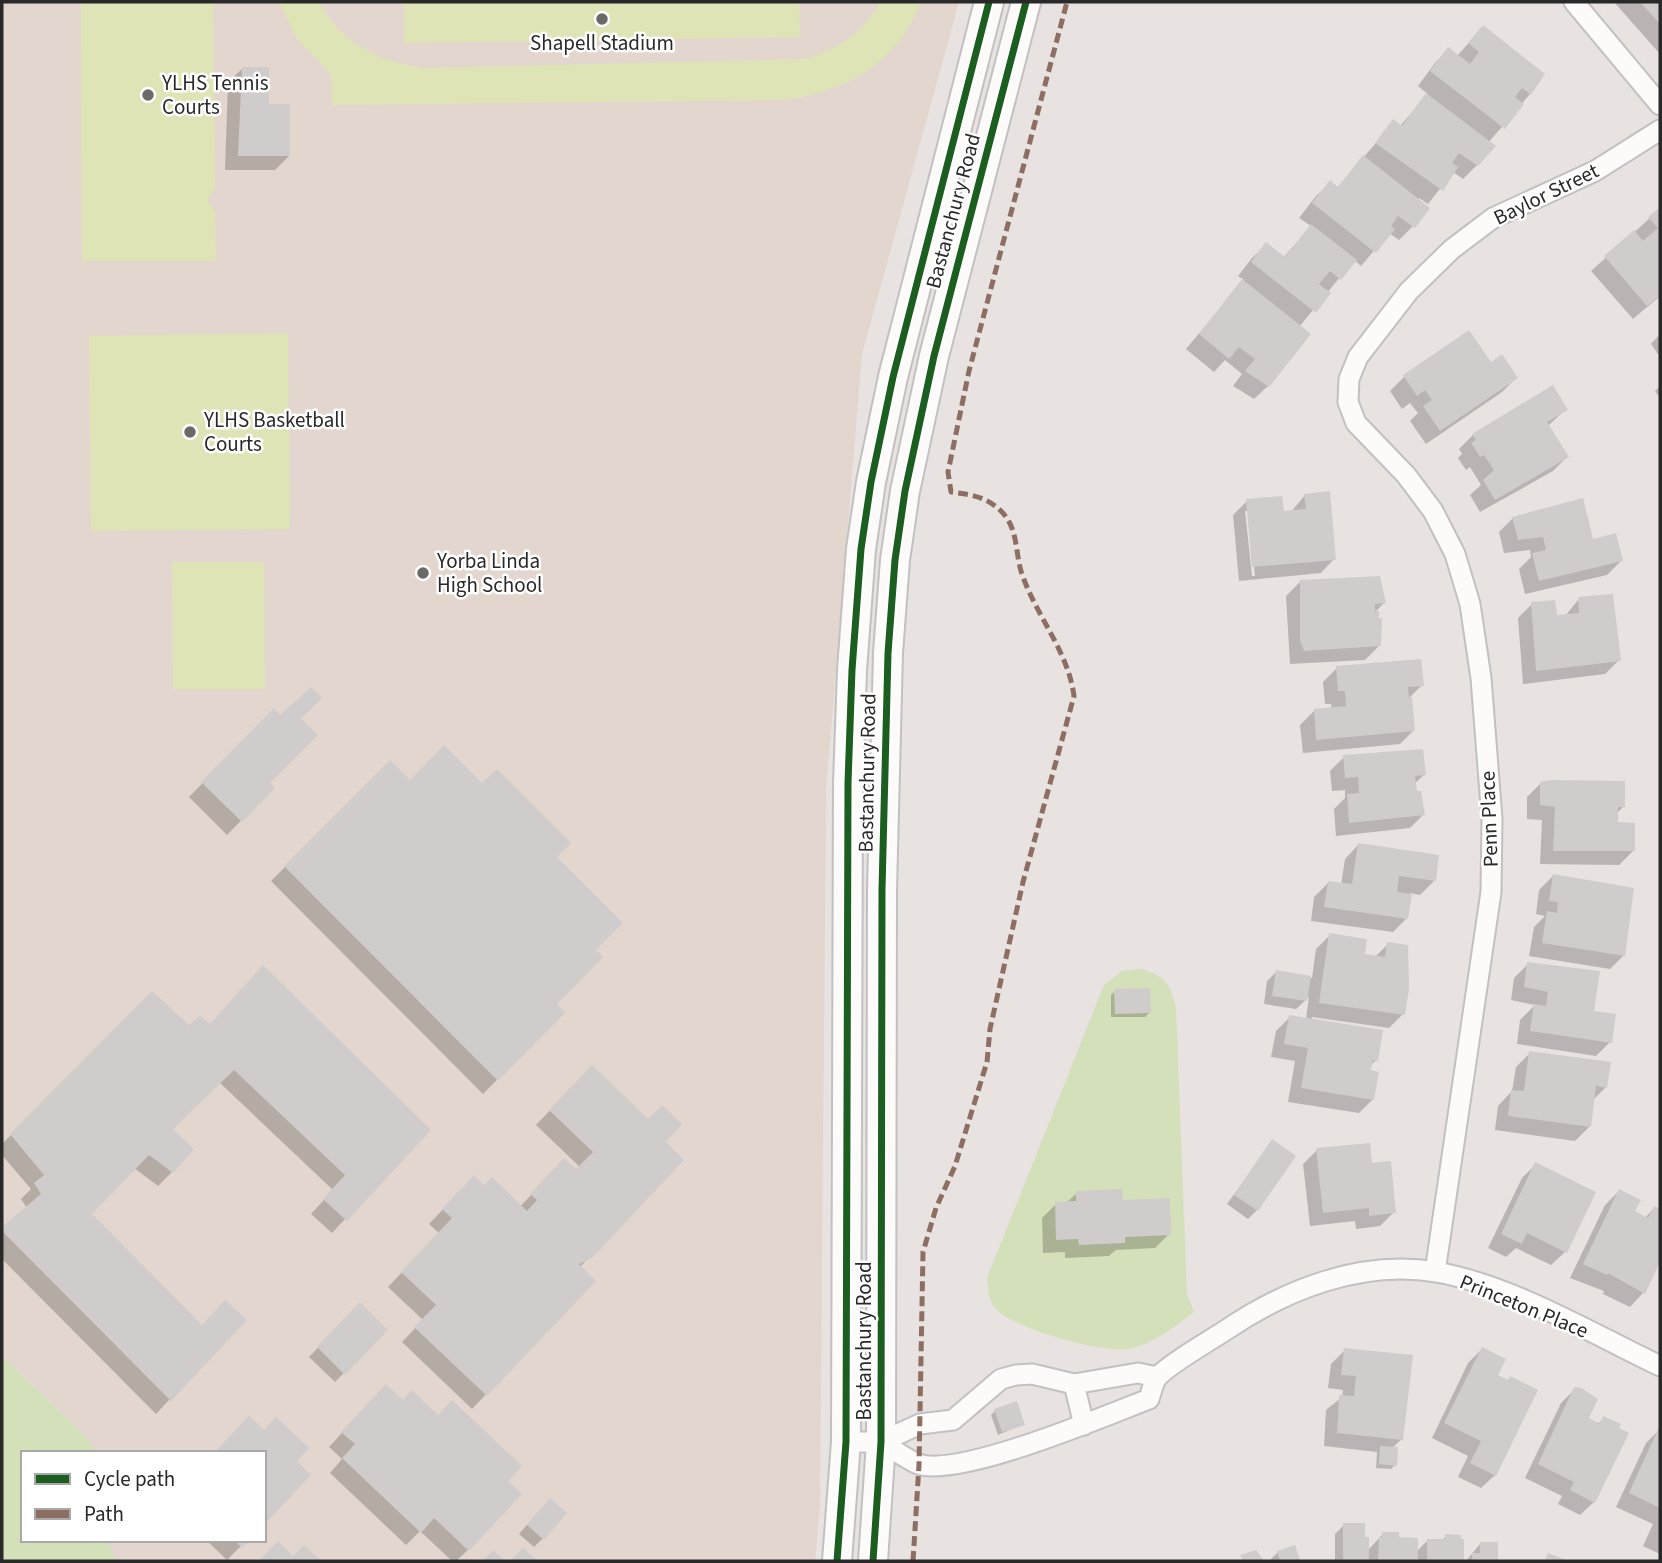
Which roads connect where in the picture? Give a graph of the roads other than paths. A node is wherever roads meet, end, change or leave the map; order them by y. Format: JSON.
{"nodes":[{"id":1,"x":989,"y":2,"type":"edge"},
{"id":2,"x":1026,"y":2,"type":"edge"},
{"id":3,"x":1574,"y":2,"type":"edge"},
{"id":4,"x":1660,"y":105,"type":"edge"},
{"id":5,"x":1660,"y":130,"type":"edge"},
{"id":6,"x":911,"y":302,"type":"junction"},
{"id":7,"x":1348,"y":402,"type":"joint"},
{"id":8,"x":905,"y":491,"type":"junction"},
{"id":9,"x":856,"y":624,"type":"junction"},
{"id":10,"x":884,"y":805,"type":"junction"},
{"id":11,"x":1435,"y":1272,"type":"junction"},
{"id":12,"x":1660,"y":1366,"type":"edge"},
{"id":13,"x":1157,"y":1377,"type":"junction"},
{"id":14,"x":1074,"y":1384,"type":"junction"},
{"id":15,"x":1084,"y":1425,"type":"junction"},
{"id":16,"x":846,"y":1442,"type":"junction"},
{"id":17,"x":881,"y":1442,"type":"junction"},
{"id":18,"x":837,"y":1561,"type":"edge"},
{"id":19,"x":873,"y":1561,"type":"edge"}],
"edges":[{"from":1,"to":6,"type":"main road","name":"Bastanchury Road"},
{"from":2,"to":8,"type":"main road","name":"Bastanchury Road"},
{"from":3,"to":4,"type":"street"},
{"from":5,"to":7,"type":"street","name":"Baylor Street"},
{"from":6,"to":8,"type":"main road"},
{"from":6,"to":9,"type":"main road","name":"Bastanchury Road"},
{"from":7,"to":11,"type":"street","name":"Penn Place"},
{"from":8,"to":10,"type":"main road","name":"Bastanchury Road"},
{"from":9,"to":10,"type":"main road"},
{"from":9,"to":16,"type":"main road","name":"Bastanchury Road"},
{"from":10,"to":17,"type":"main road","name":"Bastanchury Road"},
{"from":11,"to":12,"type":"street","name":"Princeton Place"},
{"from":11,"to":13,"type":"street","name":"Princeton Place"},
{"from":13,"to":14,"type":"street"},
{"from":13,"to":15,"type":"street","name":"Princeton Place"},
{"from":14,"to":15,"type":"street"},
{"from":14,"to":17,"type":"street"},
{"from":15,"to":17,"type":"street","name":"Princeton Place"},
{"from":16,"to":17,"type":"street"},
{"from":16,"to":18,"type":"main road","name":"Bastanchury Road"},
{"from":17,"to":19,"type":"main road","name":"Bastanchury Road"}]}
